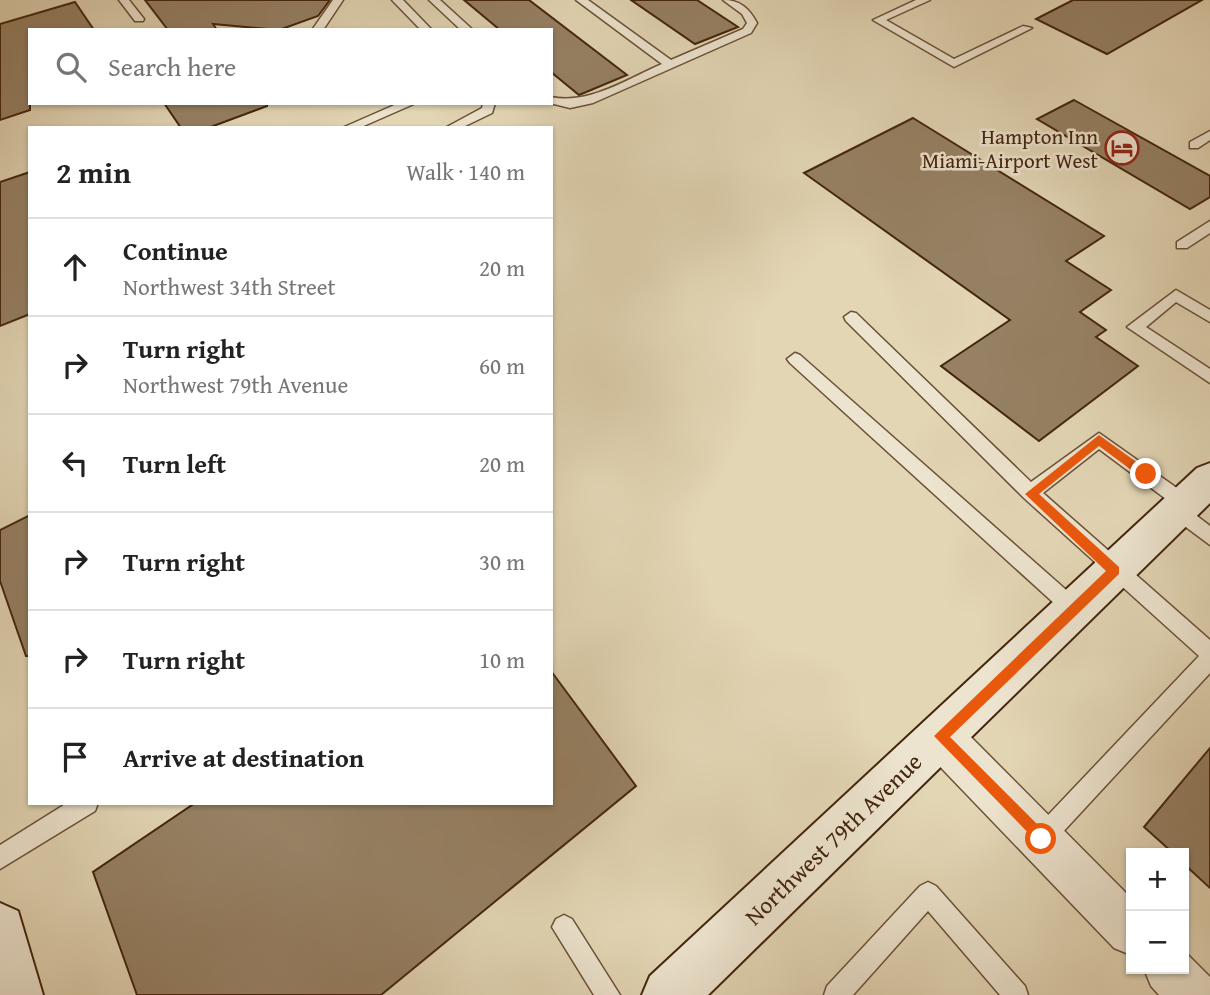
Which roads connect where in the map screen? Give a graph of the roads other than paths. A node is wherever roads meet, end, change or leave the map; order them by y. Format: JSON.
{"nodes":[{"id":1,"x":124,"y":0,"type":"edge"},
{"id":2,"x":338,"y":0,"type":"edge"},
{"id":3,"x":397,"y":0,"type":"edge"},
{"id":4,"x":433,"y":0,"type":"edge"},
{"id":5,"x":581,"y":0,"type":"edge"},
{"id":6,"x":727,"y":0,"type":"edge"},
{"id":7,"x":925,"y":0,"type":"edge"},
{"id":8,"x":139,"y":19,"type":"dead end"},
{"id":9,"x":318,"y":28,"type":"edge"},
{"id":10,"x":425,"y":28,"type":"edge"},
{"id":11,"x":466,"y":28,"type":"edge"},
{"id":12,"x":1027,"y":28,"type":"dead end"},
{"id":13,"x":670,"y":65,"type":"junction"},
{"id":14,"x":553,"y":100,"type":"edge"},
{"id":15,"x":405,"y":105,"type":"edge"},
{"id":16,"x":489,"y":105,"type":"edge"},
{"id":17,"x":353,"y":126,"type":"edge"},
{"id":18,"x":456,"y":126,"type":"edge"},
{"id":19,"x":1210,"y":135,"type":"edge"},
{"id":20,"x":1194,"y":145,"type":"dead end"},
{"id":21,"x":1210,"y":226,"type":"edge"},
{"id":22,"x":1182,"y":245,"type":"dead end"},
{"id":23,"x":850,"y":317,"type":"dead end"},
{"id":24,"x":1210,"y":317,"type":"edge"},
{"id":25,"x":795,"y":359,"type":"dead end"},
{"id":26,"x":1210,"y":376,"type":"edge"},
{"id":27,"x":1031,"y":494,"type":"junction"},
{"id":28,"x":1195,"y":508,"type":"edge"},
{"id":29,"x":1115,"y":570,"type":"junction"},
{"id":30,"x":1074,"y":609,"type":"junction"},
{"id":31,"x":1210,"y":653,"type":"edge"},
{"id":32,"x":1210,"y":659,"type":"edge"},
{"id":33,"x":940,"y":736,"type":"junction"},
{"id":34,"x":84,"y":805,"type":"edge"},
{"id":35,"x":1041,"y":839,"type":"junction"},
{"id":36,"x":0,"y":859,"type":"edge"},
{"id":37,"x":1126,"y":926,"type":"edge"},
{"id":38,"x":564,"y":927,"type":"dead end"},
{"id":39,"x":0,"y":929,"type":"edge"},
{"id":40,"x":1173,"y":974,"type":"edge"},
{"id":41,"x":16,"y":995,"type":"edge"},
{"id":42,"x":608,"y":995,"type":"edge"},
{"id":43,"x":669,"y":995,"type":"edge"},
{"id":44,"x":836,"y":995,"type":"edge"},
{"id":45,"x":1016,"y":995,"type":"edge"},
{"id":46,"x":1194,"y":995,"type":"edge"}],
"edges":[{"from":1,"to":8,"type":"lane"},
{"from":2,"to":9,"type":"lane"},
{"from":3,"to":10,"type":"lane"},
{"from":4,"to":11,"type":"lane"},
{"from":5,"to":13,"type":"lane"},
{"from":6,"to":13,"type":"lane"},
{"from":7,"to":12,"type":"lane"},
{"from":13,"to":14,"type":"lane"},
{"from":15,"to":17,"type":"lane"},
{"from":16,"to":18,"type":"lane"},
{"from":19,"to":20,"type":"lane"},
{"from":21,"to":22,"type":"lane"},
{"from":23,"to":27,"type":"lane"},
{"from":24,"to":26,"type":"lane"},
{"from":25,"to":30,"type":"lane"},
{"from":27,"to":28,"type":"lane"},
{"from":27,"to":29,"type":"lane"},
{"from":28,"to":29,"type":"main road","name":"Northwest 79th Avenue"},
{"from":29,"to":30,"type":"main road","name":"Northwest 79th Avenue"},
{"from":29,"to":31,"type":"lane"},
{"from":30,"to":33,"type":"main road","name":"Northwest 79th Avenue"},
{"from":32,"to":35,"type":"lane"},
{"from":33,"to":35,"type":"street"},
{"from":33,"to":43,"type":"main road","name":"Northwest 79th Avenue"},
{"from":34,"to":36,"type":"lane"},
{"from":35,"to":37,"type":"street"},
{"from":38,"to":42,"type":"lane"},
{"from":39,"to":41,"type":"main road"},
{"from":40,"to":46,"type":"street"},
{"from":44,"to":45,"type":"lane"}]}
